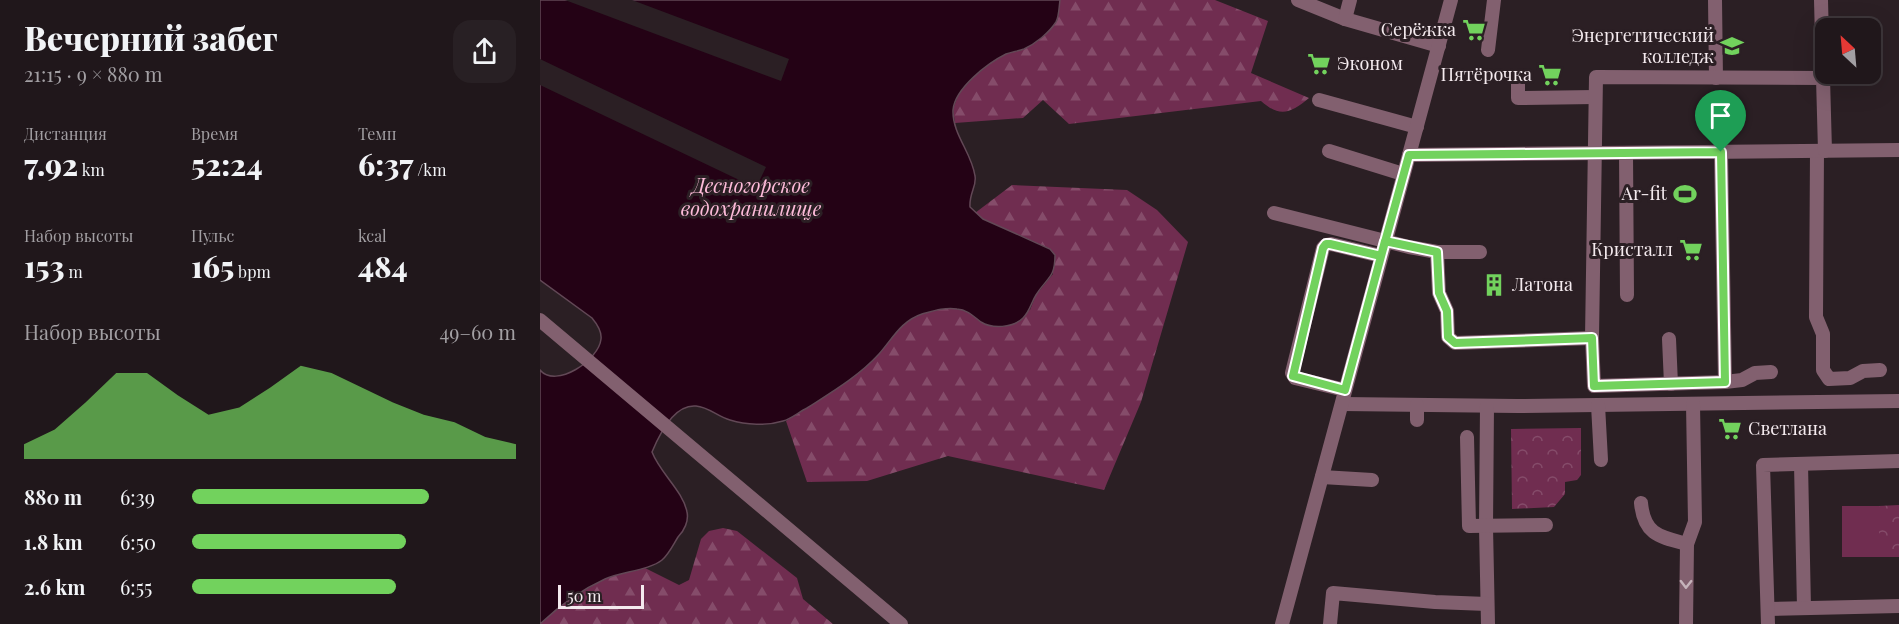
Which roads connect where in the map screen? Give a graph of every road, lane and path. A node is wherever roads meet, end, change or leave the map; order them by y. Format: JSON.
{"nodes":[{"id":1,"x":1350,"y":0,"type":"edge"},
{"id":2,"x":1452,"y":0,"type":"edge"},
{"id":3,"x":1494,"y":0,"type":"edge"},
{"id":4,"x":1715,"y":0,"type":"edge"},
{"id":5,"x":1821,"y":0,"type":"edge"},
{"id":6,"x":1304,"y":1,"type":"edge"},
{"id":7,"x":1821,"y":18,"type":"edge"},
{"id":8,"x":1345,"y":19,"type":"junction"},
{"id":9,"x":1439,"y":46,"type":"junction"},
{"id":10,"x":1488,"y":50,"type":"dead end"},
{"id":11,"x":1716,"y":78,"type":"junction"},
{"id":12,"x":1815,"y":78,"type":"edge"},
{"id":13,"x":1518,"y":82,"type":"dead end"},
{"id":14,"x":1823,"y":84,"type":"edge"},
{"id":15,"x":1596,"y":97,"type":"junction"},
{"id":16,"x":1319,"y":100,"type":"dead end"},
{"id":17,"x":1417,"y":127,"type":"junction"},
{"id":18,"x":1899,"y":150,"type":"edge"},
{"id":19,"x":1821,"y":151,"type":"junction"},
{"id":20,"x":1329,"y":152,"type":"dead end"},
{"id":21,"x":1721,"y":152,"type":"junction"},
{"id":22,"x":1594,"y":153,"type":"junction"},
{"id":23,"x":1626,"y":153,"type":"junction"},
{"id":24,"x":1409,"y":155,"type":"junction"},
{"id":25,"x":1403,"y":174,"type":"junction"},
{"id":26,"x":1274,"y":213,"type":"dead end"},
{"id":27,"x":1385,"y":241,"type":"junction"},
{"id":28,"x":1437,"y":252,"type":"junction"},
{"id":29,"x":1480,"y":252,"type":"dead end"},
{"id":30,"x":1381,"y":256,"type":"junction"},
{"id":31,"x":1627,"y":295,"type":"dead end"},
{"id":32,"x":540,"y":320,"type":"edge"},
{"id":33,"x":1592,"y":338,"type":"junction"},
{"id":34,"x":1669,"y":339,"type":"dead end"},
{"id":35,"x":1880,"y":370,"type":"dead end"},
{"id":36,"x":1771,"y":372,"type":"dead end"},
{"id":37,"x":1725,"y":382,"type":"junction"},
{"id":38,"x":1671,"y":384,"type":"junction"},
{"id":39,"x":1345,"y":390,"type":"junction"},
{"id":40,"x":1899,"y":400,"type":"edge"},
{"id":41,"x":1342,"y":404,"type":"junction"},
{"id":42,"x":1693,"y":404,"type":"junction"},
{"id":43,"x":1417,"y":405,"type":"junction"},
{"id":44,"x":1598,"y":405,"type":"junction"},
{"id":45,"x":1487,"y":406,"type":"junction"},
{"id":46,"x":1417,"y":420,"type":"dead end"},
{"id":47,"x":1467,"y":437,"type":"dead end"},
{"id":48,"x":1601,"y":460,"type":"dead end"},
{"id":49,"x":1899,"y":461,"type":"edge"},
{"id":50,"x":1801,"y":464,"type":"junction"},
{"id":51,"x":1322,"y":477,"type":"junction"},
{"id":52,"x":1372,"y":480,"type":"dead end"},
{"id":53,"x":1641,"y":503,"type":"dead end"},
{"id":54,"x":1546,"y":525,"type":"dead end"},
{"id":55,"x":1486,"y":527,"type":"junction"},
{"id":56,"x":1687,"y":544,"type":"junction"},
{"id":57,"x":1487,"y":604,"type":"junction"},
{"id":58,"x":1899,"y":606,"type":"edge"},
{"id":59,"x":1804,"y":608,"type":"junction"},
{"id":60,"x":1768,"y":609,"type":"junction"},
{"id":61,"x":901,"y":624,"type":"edge"},
{"id":62,"x":1282,"y":624,"type":"edge"},
{"id":63,"x":1330,"y":624,"type":"edge"},
{"id":64,"x":1488,"y":624,"type":"edge"},
{"id":65,"x":1686,"y":624,"type":"edge"},
{"id":66,"x":1768,"y":624,"type":"edge"}],
"edges":[{"from":1,"to":8,"type":"street"},
{"from":2,"to":9,"type":"street"},
{"from":3,"to":10,"type":"street"},
{"from":4,"to":11,"type":"street"},
{"from":5,"to":7,"type":"street"},
{"from":6,"to":8,"type":"street"},
{"from":8,"to":9,"type":"street"},
{"from":9,"to":17,"type":"street"},
{"from":11,"to":12,"type":"street"},
{"from":11,"to":15,"type":"street"},
{"from":13,"to":15,"type":"street"},
{"from":14,"to":19,"type":"street"},
{"from":15,"to":22,"type":"street"},
{"from":16,"to":17,"type":"street"},
{"from":17,"to":24,"type":"street"},
{"from":18,"to":19,"type":"street"},
{"from":19,"to":21,"type":"street"},
{"from":19,"to":35,"type":"street"},
{"from":20,"to":25,"type":"street"},
{"from":21,"to":23,"type":"street"},
{"from":21,"to":37,"type":"street"},
{"from":22,"to":23,"type":"street"},
{"from":22,"to":24,"type":"street"},
{"from":22,"to":33,"type":"street"},
{"from":23,"to":31,"type":"street"},
{"from":24,"to":25,"type":"street"},
{"from":25,"to":27,"type":"street"},
{"from":26,"to":27,"type":"street"},
{"from":27,"to":28,"type":"street"},
{"from":27,"to":30,"type":"street"},
{"from":28,"to":29,"type":"street"},
{"from":28,"to":33,"type":"street"},
{"from":30,"to":39,"type":"street"},
{"from":30,"to":39,"type":"street"},
{"from":32,"to":61,"type":"street"},
{"from":33,"to":38,"type":"street"},
{"from":34,"to":38,"type":"street"},
{"from":36,"to":37,"type":"street"},
{"from":37,"to":38,"type":"street"},
{"from":39,"to":41,"type":"street"},
{"from":40,"to":42,"type":"street"},
{"from":41,"to":43,"type":"street"},
{"from":41,"to":51,"type":"street"},
{"from":42,"to":44,"type":"street"},
{"from":42,"to":56,"type":"street"},
{"from":43,"to":45,"type":"street"},
{"from":43,"to":46,"type":"street"},
{"from":44,"to":45,"type":"street"},
{"from":44,"to":48,"type":"street"},
{"from":45,"to":55,"type":"street"},
{"from":47,"to":55,"type":"street"},
{"from":49,"to":50,"type":"street"},
{"from":50,"to":59,"type":"street"},
{"from":50,"to":60,"type":"street"},
{"from":51,"to":52,"type":"street"},
{"from":51,"to":62,"type":"street"},
{"from":53,"to":56,"type":"street"},
{"from":54,"to":55,"type":"street"},
{"from":55,"to":57,"type":"street"},
{"from":56,"to":65,"type":"street","one_way":true},
{"from":57,"to":63,"type":"street"},
{"from":57,"to":64,"type":"street"},
{"from":58,"to":59,"type":"street"},
{"from":59,"to":60,"type":"street"},
{"from":60,"to":66,"type":"street"}]}
